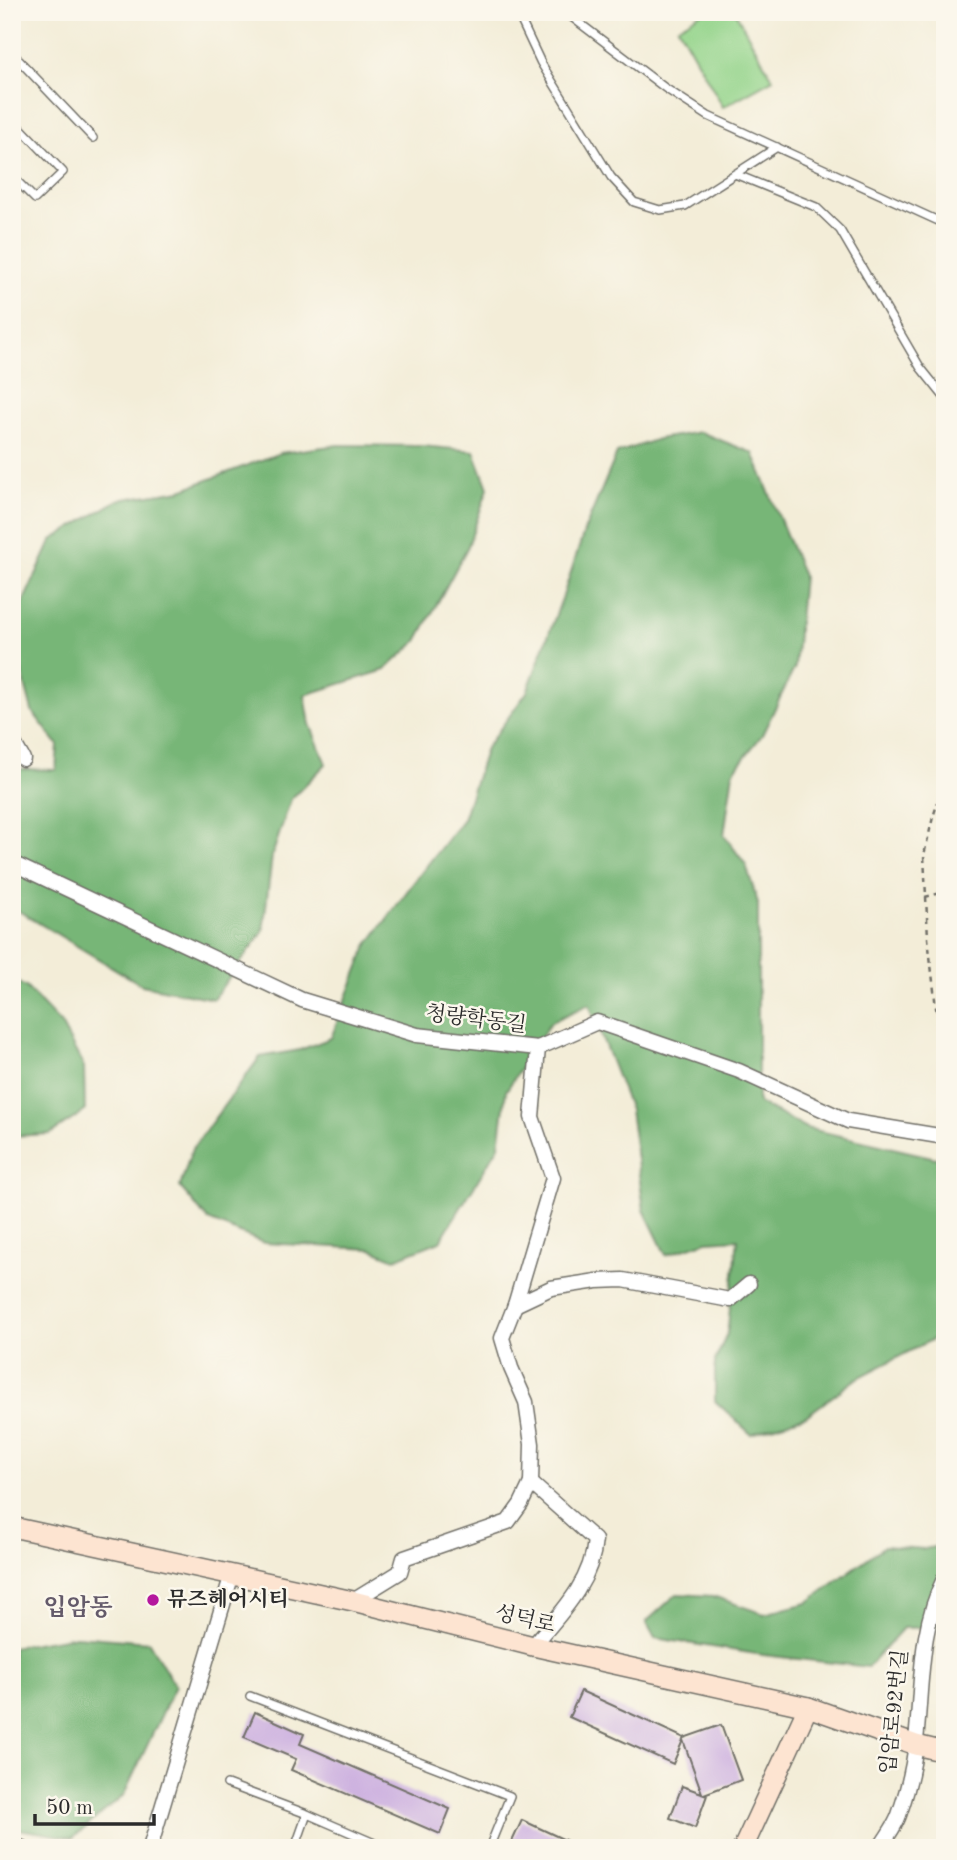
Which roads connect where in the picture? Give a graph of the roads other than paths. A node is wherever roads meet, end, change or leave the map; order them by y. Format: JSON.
{"nodes":[{"id":1,"x":517,"y":12,"type":"edge"},
{"id":2,"x":565,"y":12,"type":"edge"},
{"id":3,"x":12,"y":53,"type":"edge"},
{"id":4,"x":12,"y":119,"type":"edge"},
{"id":5,"x":93,"y":138,"type":"dead end"},
{"id":6,"x":777,"y":147,"type":"junction"},
{"id":7,"x":735,"y":174,"type":"junction"},
{"id":8,"x":12,"y":176,"type":"edge"},
{"id":9,"x":945,"y":224,"type":"edge"},
{"id":10,"x":945,"y":398,"type":"edge"},
{"id":11,"x":12,"y":740,"type":"edge"},
{"id":12,"x":23,"y":760,"type":"dead end"},
{"id":13,"x":12,"y":863,"type":"edge"},
{"id":14,"x":538,"y":1048,"type":"junction"},
{"id":15,"x":945,"y":1137,"type":"edge"},
{"id":16,"x":749,"y":1284,"type":"dead end"},
{"id":17,"x":515,"y":1305,"type":"junction"},
{"id":18,"x":531,"y":1483,"type":"junction"},
{"id":19,"x":12,"y":1527,"type":"edge"},
{"id":20,"x":232,"y":1574,"type":"junction"},
{"id":21,"x":945,"y":1577,"type":"edge"},
{"id":22,"x":353,"y":1601,"type":"junction"},
{"id":23,"x":533,"y":1646,"type":"junction"},
{"id":24,"x":250,"y":1696,"type":"dead end"},
{"id":25,"x":807,"y":1707,"type":"junction"},
{"id":26,"x":916,"y":1745,"type":"junction"},
{"id":27,"x":945,"y":1752,"type":"edge"},
{"id":28,"x":227,"y":1784,"type":"dead end"},
{"id":29,"x":307,"y":1814,"type":"junction"},
{"id":30,"x":12,"y":1845,"type":"edge"},
{"id":31,"x":22,"y":1848,"type":"edge"},
{"id":32,"x":150,"y":1848,"type":"edge"},
{"id":33,"x":295,"y":1848,"type":"edge"},
{"id":34,"x":386,"y":1848,"type":"edge"},
{"id":35,"x":489,"y":1848,"type":"edge"},
{"id":36,"x":743,"y":1848,"type":"edge"},
{"id":37,"x":880,"y":1848,"type":"edge"}],
"edges":[{"from":1,"to":7,"type":"lane"},
{"from":2,"to":6,"type":"lane"},
{"from":3,"to":5,"type":"lane"},
{"from":4,"to":8,"type":"lane"},
{"from":6,"to":7,"type":"lane"},
{"from":6,"to":9,"type":"lane"},
{"from":7,"to":10,"type":"lane"},
{"from":11,"to":12,"type":"street"},
{"from":13,"to":14,"type":"street","name":"청량학동길"},
{"from":14,"to":15,"type":"street","name":"청량학동길"},
{"from":14,"to":17,"type":"street"},
{"from":16,"to":17,"type":"street"},
{"from":17,"to":18,"type":"street"},
{"from":18,"to":22,"type":"street"},
{"from":18,"to":23,"type":"street"},
{"from":19,"to":20,"type":"street","name":"성덕로"},
{"from":20,"to":22,"type":"street","name":"성덕로"},
{"from":20,"to":32,"type":"street"},
{"from":21,"to":26,"type":"street","name":"입암로92번길"},
{"from":22,"to":23,"type":"street","name":"성덕로"},
{"from":23,"to":25,"type":"street","name":"성덕로"},
{"from":24,"to":35,"type":"lane"},
{"from":25,"to":26,"type":"street","name":"성덕로"},
{"from":25,"to":36,"type":"street"},
{"from":26,"to":27,"type":"street","name":"성덕로"},
{"from":26,"to":37,"type":"street","name":"입암로92번길"},
{"from":28,"to":29,"type":"lane"},
{"from":29,"to":33,"type":"lane"},
{"from":29,"to":34,"type":"lane"},
{"from":30,"to":31,"type":"street"}]}
